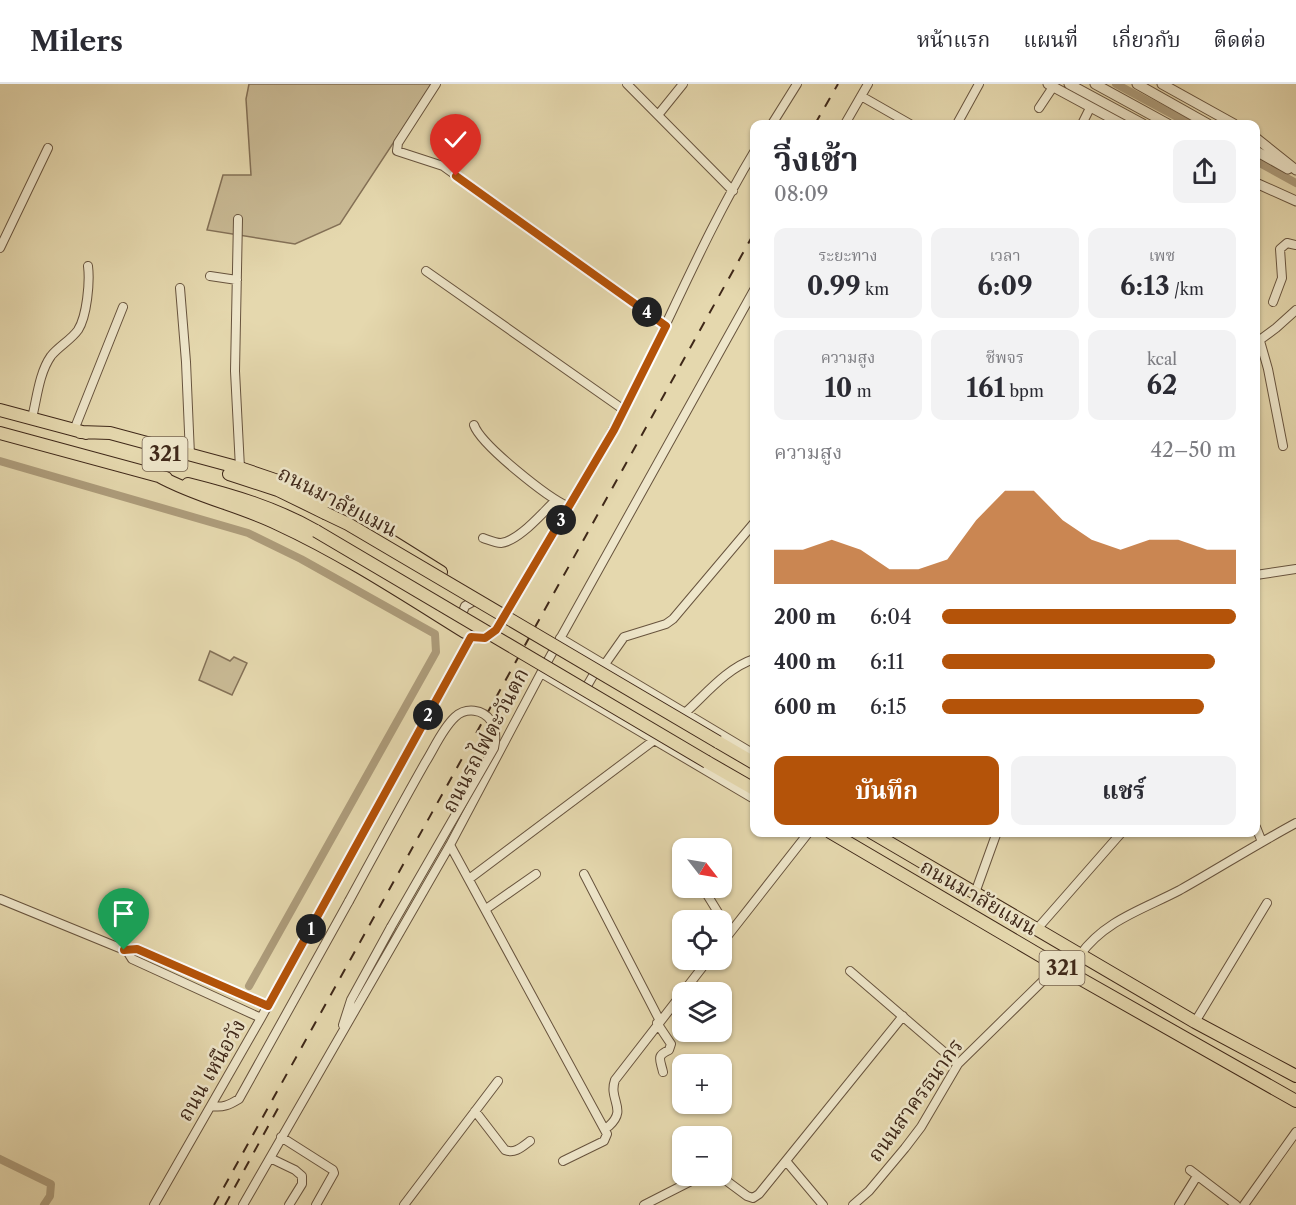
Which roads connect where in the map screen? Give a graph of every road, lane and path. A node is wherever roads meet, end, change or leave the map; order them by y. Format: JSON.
{"nodes":[{"id":1,"x":436,"y":84,"type":"edge"},
{"id":2,"x":627,"y":84,"type":"edge"},
{"id":3,"x":683,"y":84,"type":"edge"},
{"id":4,"x":797,"y":84,"type":"edge"},
{"id":5,"x":867,"y":84,"type":"edge"},
{"id":6,"x":979,"y":84,"type":"edge"},
{"id":7,"x":1069,"y":84,"type":"edge"},
{"id":8,"x":1095,"y":84,"type":"edge"},
{"id":9,"x":1137,"y":84,"type":"edge"},
{"id":10,"x":1051,"y":85,"type":"edge"},
{"id":11,"x":1165,"y":85,"type":"edge"},
{"id":12,"x":861,"y":96,"type":"junction"},
{"id":13,"x":1039,"y":108,"type":"dead end"},
{"id":14,"x":1090,"y":108,"type":"junction"},
{"id":15,"x":658,"y":115,"type":"junction"},
{"id":16,"x":774,"y":120,"type":"edge"},
{"id":17,"x":847,"y":120,"type":"edge"},
{"id":18,"x":903,"y":120,"type":"edge"},
{"id":19,"x":959,"y":120,"type":"edge"},
{"id":20,"x":1084,"y":120,"type":"edge"},
{"id":21,"x":1114,"y":120,"type":"edge"},
{"id":22,"x":1134,"y":120,"type":"edge"},
{"id":23,"x":1161,"y":120,"type":"edge"},
{"id":24,"x":1201,"y":120,"type":"edge"},
{"id":25,"x":1227,"y":120,"type":"edge"},
{"id":26,"x":1260,"y":141,"type":"edge"},
{"id":27,"x":48,"y":148,"type":"dead end"},
{"id":28,"x":1260,"y":153,"type":"edge"},
{"id":29,"x":750,"y":159,"type":"edge"},
{"id":30,"x":1296,"y":172,"type":"edge"},
{"id":31,"x":1260,"y":185,"type":"edge"},
{"id":32,"x":733,"y":191,"type":"junction"},
{"id":33,"x":1296,"y":201,"type":"edge"},
{"id":34,"x":238,"y":219,"type":"dead end"},
{"id":35,"x":1296,"y":246,"type":"edge"},
{"id":36,"x":0,"y":248,"type":"edge"},
{"id":37,"x":87,"y":266,"type":"dead end"},
{"id":38,"x":426,"y":271,"type":"dead end"},
{"id":39,"x":210,"y":276,"type":"dead end"},
{"id":40,"x":237,"y":280,"type":"junction"},
{"id":41,"x":180,"y":288,"type":"dead end"},
{"id":42,"x":750,"y":297,"type":"edge"},
{"id":43,"x":1273,"y":302,"type":"dead end"},
{"id":44,"x":123,"y":307,"type":"dead end"},
{"id":45,"x":1296,"y":310,"type":"edge"},
{"id":46,"x":666,"y":326,"type":"junction"},
{"id":47,"x":1260,"y":340,"type":"edge"},
{"id":48,"x":1260,"y":347,"type":"edge"},
{"id":49,"x":0,"y":410,"type":"edge"},
{"id":50,"x":624,"y":410,"type":"junction"},
{"id":51,"x":32,"y":418,"type":"junction"},
{"id":52,"x":474,"y":425,"type":"dead end"},
{"id":53,"x":77,"y":431,"type":"junction"},
{"id":54,"x":0,"y":433,"type":"edge"},
{"id":55,"x":1283,"y":446,"type":"dead end"},
{"id":56,"x":190,"y":455,"type":"junction"},
{"id":57,"x":240,"y":468,"type":"junction"},
{"id":58,"x":159,"y":476,"type":"junction"},
{"id":59,"x":555,"y":501,"type":"junction"},
{"id":60,"x":569,"y":507,"type":"junction"},
{"id":61,"x":750,"y":528,"type":"edge"},
{"id":62,"x":483,"y":538,"type":"dead end"},
{"id":63,"x":1296,"y":569,"type":"edge"},
{"id":64,"x":1260,"y":574,"type":"edge"},
{"id":65,"x":482,"y":598,"type":"junction"},
{"id":66,"x":506,"y":612,"type":"junction"},
{"id":67,"x":468,"y":634,"type":"junction"},
{"id":68,"x":560,"y":638,"type":"junction"},
{"id":69,"x":750,"y":661,"type":"edge"},
{"id":70,"x":601,"y":662,"type":"junction"},
{"id":71,"x":541,"y":673,"type":"junction"},
{"id":72,"x":574,"y":694,"type":"junction"},
{"id":73,"x":686,"y":712,"type":"junction"},
{"id":74,"x":653,"y":741,"type":"junction"},
{"id":75,"x":750,"y":752,"type":"edge"},
{"id":76,"x":750,"y":761,"type":"edge"},
{"id":77,"x":750,"y":787,"type":"edge"},
{"id":78,"x":750,"y":797,"type":"edge"},
{"id":79,"x":1296,"y":823,"type":"edge"},
{"id":80,"x":805,"y":837,"type":"edge"},
{"id":81,"x":839,"y":837,"type":"edge"},
{"id":82,"x":880,"y":837,"type":"edge"},
{"id":83,"x":995,"y":837,"type":"edge"},
{"id":84,"x":1118,"y":837,"type":"edge"},
{"id":85,"x":1260,"y":837,"type":"edge"},
{"id":86,"x":1262,"y":842,"type":"junction"},
{"id":87,"x":450,"y":844,"type":"junction"},
{"id":88,"x":536,"y":874,"type":"dead end"},
{"id":89,"x":584,"y":874,"type":"dead end"},
{"id":90,"x":469,"y":879,"type":"junction"},
{"id":91,"x":975,"y":893,"type":"junction"},
{"id":92,"x":0,"y":898,"type":"edge"},
{"id":93,"x":1267,"y":903,"type":"dead end"},
{"id":94,"x":486,"y":909,"type":"junction"},
{"id":95,"x":732,"y":929,"type":"edge"},
{"id":96,"x":1037,"y":930,"type":"junction"},
{"id":97,"x":127,"y":951,"type":"junction"},
{"id":98,"x":1080,"y":954,"type":"junction"},
{"id":99,"x":1058,"y":966,"type":"junction"},
{"id":100,"x":700,"y":970,"type":"edge"},
{"id":101,"x":850,"y":971,"type":"dead end"},
{"id":102,"x":268,"y":1006,"type":"junction"},
{"id":103,"x":903,"y":1016,"type":"junction"},
{"id":104,"x":261,"y":1018,"type":"junction"},
{"id":105,"x":659,"y":1022,"type":"junction"},
{"id":106,"x":1196,"y":1022,"type":"junction"},
{"id":107,"x":342,"y":1030,"type":"junction"},
{"id":108,"x":958,"y":1064,"type":"junction"},
{"id":109,"x":663,"y":1072,"type":"dead end"},
{"id":110,"x":1296,"y":1076,"type":"edge"},
{"id":111,"x":498,"y":1081,"type":"dead end"},
{"id":112,"x":1296,"y":1101,"type":"edge"},
{"id":113,"x":211,"y":1106,"type":"junction"},
{"id":114,"x":475,"y":1111,"type":"junction"},
{"id":115,"x":609,"y":1126,"type":"dead end"},
{"id":116,"x":1296,"y":1132,"type":"edge"},
{"id":117,"x":281,"y":1137,"type":"junction"},
{"id":118,"x":530,"y":1141,"type":"dead end"},
{"id":119,"x":270,"y":1158,"type":"junction"},
{"id":120,"x":563,"y":1161,"type":"dead end"},
{"id":121,"x":786,"y":1161,"type":"junction"},
{"id":122,"x":1190,"y":1170,"type":"dead end"},
{"id":123,"x":1197,"y":1176,"type":"junction"},
{"id":124,"x":732,"y":1185,"type":"edge"},
{"id":125,"x":681,"y":1186,"type":"edge"},
{"id":126,"x":154,"y":1205,"type":"edge"},
{"id":127,"x":243,"y":1205,"type":"edge"},
{"id":128,"x":289,"y":1205,"type":"edge"},
{"id":129,"x":316,"y":1205,"type":"edge"},
{"id":130,"x":404,"y":1205,"type":"edge"},
{"id":131,"x":644,"y":1205,"type":"edge"},
{"id":132,"x":824,"y":1205,"type":"edge"},
{"id":133,"x":854,"y":1205,"type":"edge"},
{"id":134,"x":1179,"y":1205,"type":"edge"},
{"id":135,"x":1236,"y":1205,"type":"edge"},
{"id":136,"x":1244,"y":1205,"type":"edge"}],
"edges":[{"from":1,"to":46,"type":"street"},
{"from":2,"to":15,"type":"street"},
{"from":3,"to":15,"type":"street"},
{"from":4,"to":16,"type":"street"},
{"from":5,"to":12,"type":"street"},
{"from":6,"to":19,"type":"street"},
{"from":7,"to":22,"type":"street"},
{"from":8,"to":23,"type":"street"},
{"from":9,"to":24,"type":"street"},
{"from":10,"to":13,"type":"street"},
{"from":10,"to":14,"type":"street"},
{"from":11,"to":25,"type":"street"},
{"from":12,"to":17,"type":"street"},
{"from":12,"to":18,"type":"street"},
{"from":14,"to":20,"type":"street"},
{"from":14,"to":21,"type":"street"},
{"from":15,"to":32,"type":"street"},
{"from":26,"to":30,"type":"street"},
{"from":27,"to":36,"type":"street"},
{"from":28,"to":30,"type":"street"},
{"from":29,"to":32,"type":"street"},
{"from":31,"to":33,"type":"street"},
{"from":32,"to":46,"type":"street"},
{"from":34,"to":40,"type":"street"},
{"from":35,"to":43,"type":"street"},
{"from":37,"to":51,"type":"street"},
{"from":38,"to":50,"type":"street"},
{"from":39,"to":40,"type":"street"},
{"from":40,"to":57,"type":"street"},
{"from":41,"to":56,"type":"street"},
{"from":42,"to":68,"type":"street","name":"ถนนรถไฟตะวันตก"},
{"from":44,"to":53,"type":"street"},
{"from":45,"to":47,"type":"street"},
{"from":46,"to":50,"type":"street"},
{"from":48,"to":55,"type":"street"},
{"from":49,"to":51,"type":"highway","name":"ถนนมาลัยแมน","number":"321"},
{"from":50,"to":60,"type":"street"},
{"from":51,"to":53,"type":"highway","name":"ถนนมาลัยแมน","number":"321"},
{"from":52,"to":59,"type":"street"},
{"from":53,"to":56,"type":"highway"},
{"from":53,"to":76,"type":"highway","name":"ถนนมาลัยแมน","number":"321","bridge":true},
{"from":54,"to":58,"type":"highway","name":"ถนนมาลัยแมน","number":"321"},
{"from":56,"to":57,"type":"highway"},
{"from":57,"to":65,"type":"highway"},
{"from":58,"to":67,"type":"highway"},
{"from":58,"to":77,"type":"highway","name":"ถนนมาลัยแมน","number":"321","bridge":true},
{"from":59,"to":60,"type":"street"},
{"from":59,"to":62,"type":"street"},
{"from":60,"to":66,"type":"street"},
{"from":61,"to":70,"type":"street"},
{"from":63,"to":64,"type":"street"},
{"from":65,"to":66,"type":"highway"},
{"from":65,"to":67,"type":"street"},
{"from":66,"to":67,"type":"street"},
{"from":67,"to":102,"type":"street","name":"ถนน เหนือวัง"},
{"from":68,"to":70,"type":"street"},
{"from":68,"to":71,"type":"street","name":"ถนนรถไฟตะวันตก"},
{"from":69,"to":73,"type":"street"},
{"from":70,"to":72,"type":"street"},
{"from":70,"to":73,"type":"street"},
{"from":71,"to":72,"type":"street"},
{"from":71,"to":87,"type":"street","name":"ถนนรถไฟตะวันตก"},
{"from":72,"to":74,"type":"street"},
{"from":73,"to":75,"type":"street"},
{"from":74,"to":78,"type":"street"},
{"from":74,"to":90,"type":"street"},
{"from":79,"to":86,"type":"street"},
{"from":80,"to":95,"type":"street"},
{"from":81,"to":99,"type":"highway","name":"ถนนมาลัยแมน","number":"321"},
{"from":82,"to":91,"type":"highway","name":"ถนนมาลัยแมน","number":"321"},
{"from":83,"to":91,"type":"street"},
{"from":84,"to":96,"type":"street"},
{"from":85,"to":86,"type":"street"},
{"from":86,"to":98,"type":"street"},
{"from":87,"to":90,"type":"street"},
{"from":87,"to":107,"type":"street","name":"ถนนรถไฟตะวันตก"},
{"from":88,"to":94,"type":"street"},
{"from":89,"to":105,"type":"street"},
{"from":90,"to":94,"type":"street"},
{"from":91,"to":96,"type":"highway","name":"ถนนมาลัยแมน","number":"321"},
{"from":92,"to":97,"type":"street"},
{"from":93,"to":106,"type":"street"},
{"from":94,"to":120,"type":"street"},
{"from":96,"to":98,"type":"highway","name":"ถนนมาลัยแมน","number":"321"},
{"from":97,"to":102,"type":"street"},
{"from":97,"to":104,"type":"street"},
{"from":98,"to":106,"type":"highway","name":"ถนนมาลัยแมน","number":"321"},
{"from":99,"to":108,"type":"street","name":"ถนนสาครธนากร"},
{"from":99,"to":112,"type":"highway","name":"ถนนมาลัยแมน","number":"321"},
{"from":100,"to":105,"type":"street"},
{"from":101,"to":103,"type":"street"},
{"from":102,"to":104,"type":"street","name":"ถนน เหนือวัง"},
{"from":103,"to":108,"type":"street"},
{"from":103,"to":121,"type":"street"},
{"from":104,"to":113,"type":"street","name":"ถนน เหนือวัง"},
{"from":105,"to":109,"type":"street"},
{"from":105,"to":115,"type":"street"},
{"from":106,"to":110,"type":"highway","name":"ถนนมาลัยแมน","number":"321"},
{"from":107,"to":113,"type":"street","bridge":true},
{"from":107,"to":117,"type":"street","name":"ถนนรถไฟตะวันตก"},
{"from":108,"to":133,"type":"street","name":"ถนนสาครธนากร"},
{"from":111,"to":114,"type":"street"},
{"from":113,"to":126,"type":"street","name":"ถนน เหนือวัง"},
{"from":114,"to":118,"type":"street"},
{"from":114,"to":130,"type":"street"},
{"from":116,"to":136,"type":"street"},
{"from":117,"to":119,"type":"street","name":"ถนนรถไฟตะวันตก"},
{"from":117,"to":129,"type":"street"},
{"from":119,"to":127,"type":"street","name":"ถนนรถไฟตะวันตก"},
{"from":119,"to":128,"type":"street"},
{"from":121,"to":124,"type":"street"},
{"from":121,"to":132,"type":"street"},
{"from":122,"to":123,"type":"street"},
{"from":123,"to":134,"type":"street"},
{"from":123,"to":135,"type":"street"},
{"from":125,"to":131,"type":"street"}]}
